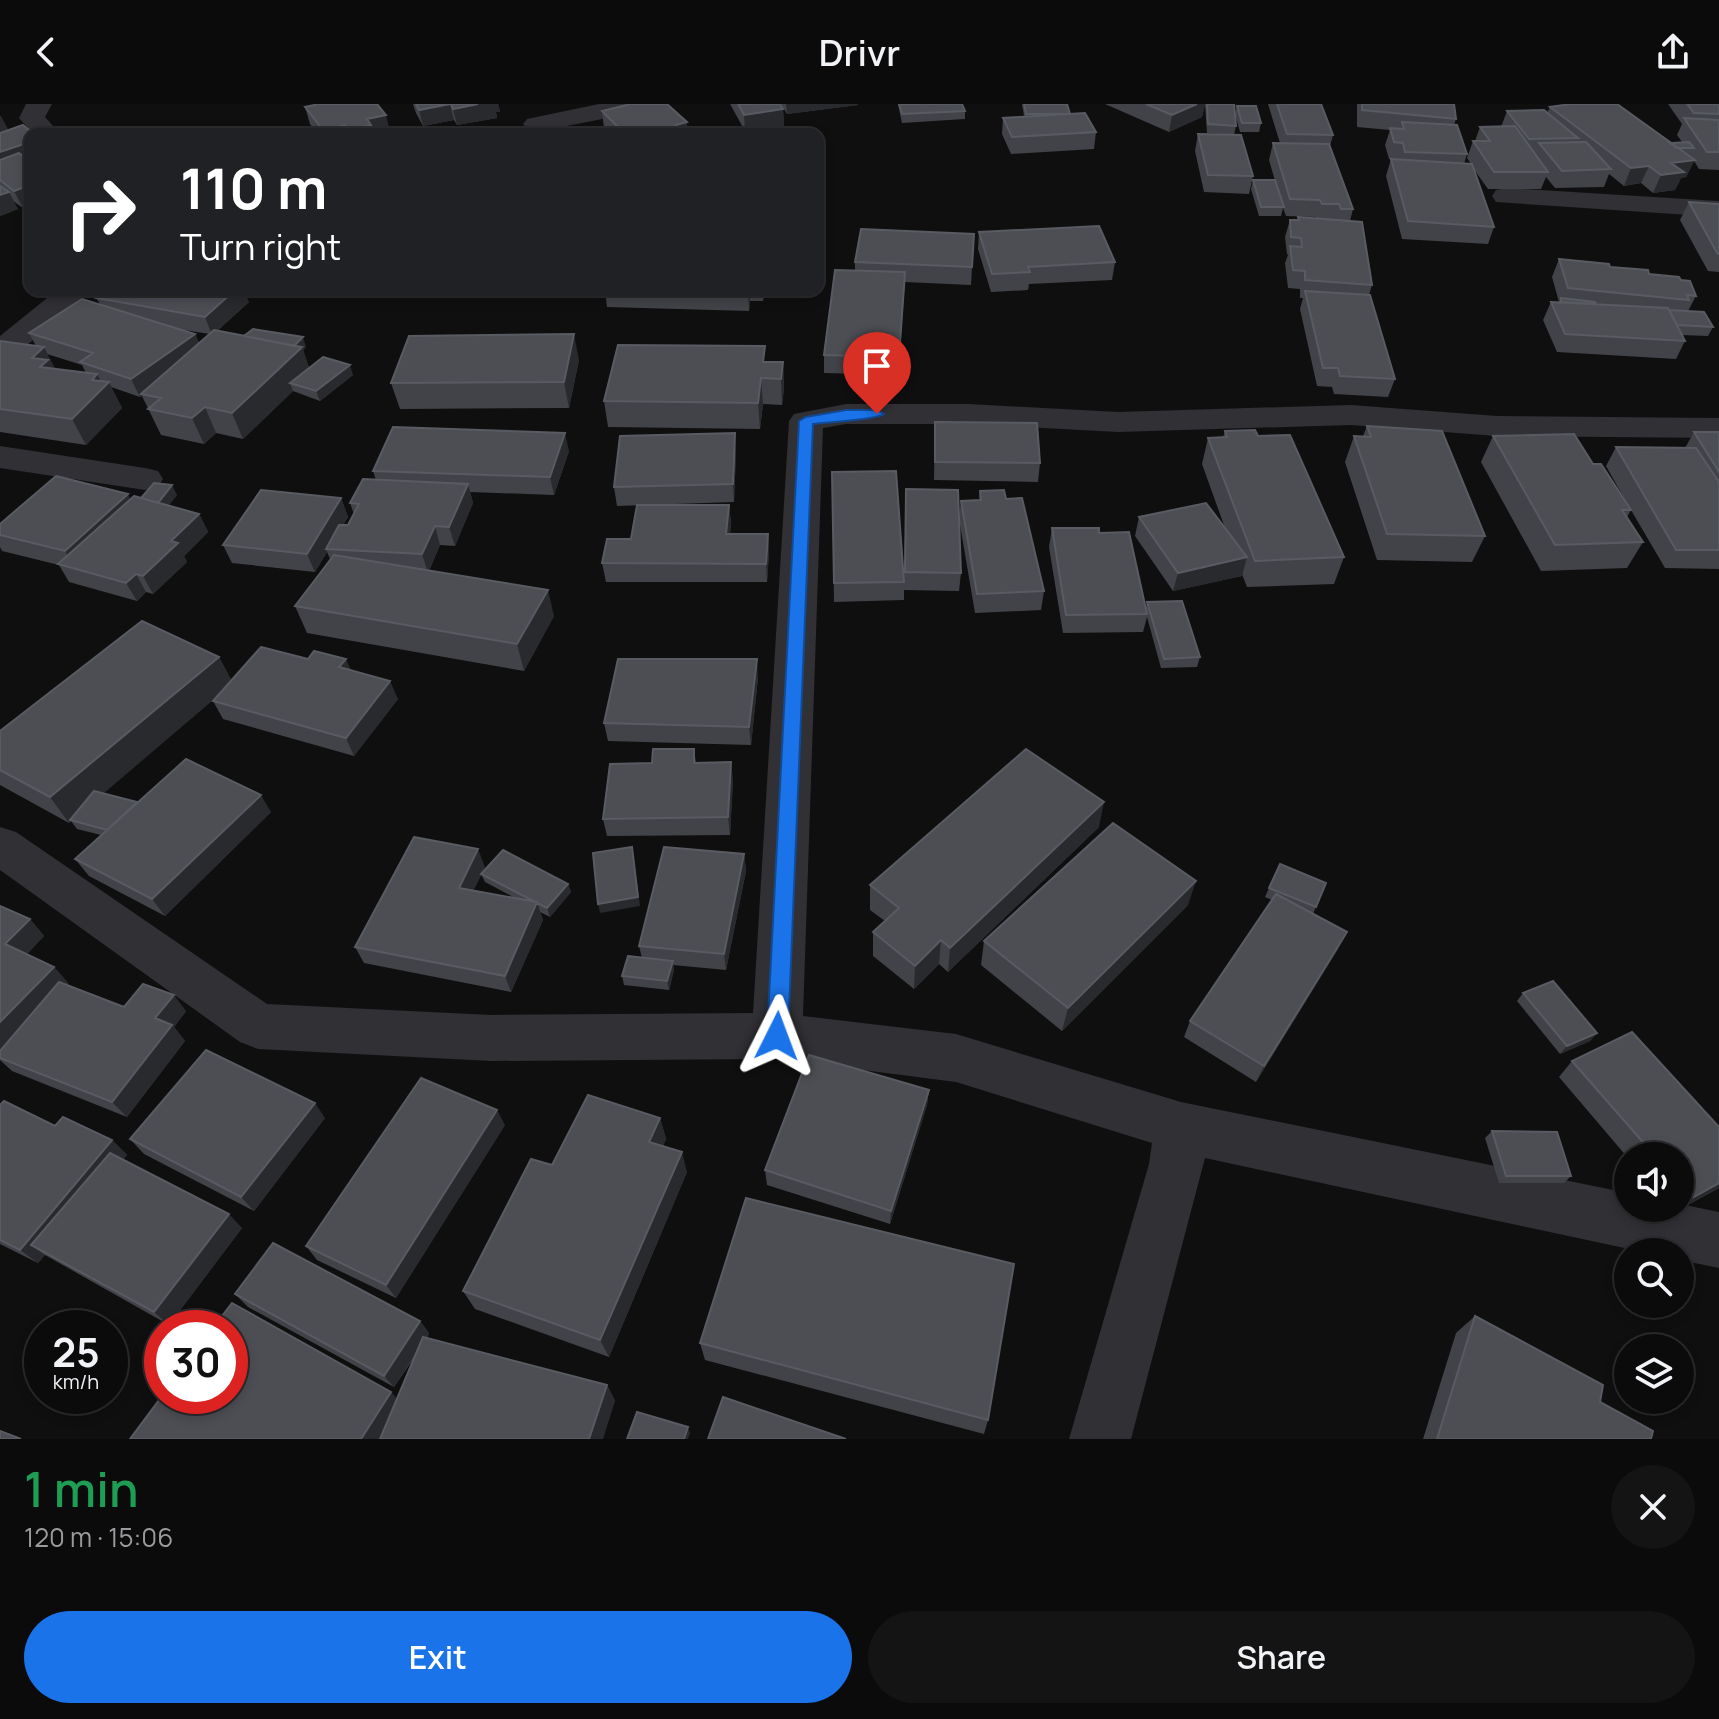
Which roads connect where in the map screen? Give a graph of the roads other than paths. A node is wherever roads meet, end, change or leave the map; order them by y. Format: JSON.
{"nodes":[{"id":1,"x":39,"y":104,"type":"edge"},
{"id":2,"x":638,"y":104,"type":"edge"},
{"id":3,"x":536,"y":124,"type":"dead end"},
{"id":4,"x":41,"y":128,"type":"edge"},
{"id":5,"x":1506,"y":196,"type":"edge"},
{"id":6,"x":1719,"y":209,"type":"edge"},
{"id":7,"x":69,"y":296,"type":"edge"},
{"id":8,"x":0,"y":352,"type":"edge"},
{"id":9,"x":1719,"y":428,"type":"edge"},
{"id":10,"x":0,"y":457,"type":"edge"},
{"id":11,"x":145,"y":479,"type":"dead end"},
{"id":12,"x":0,"y":845,"type":"edge"},
{"id":13,"x":777,"y":1036,"type":"junction"},
{"id":14,"x":1181,"y":1127,"type":"junction"},
{"id":15,"x":1719,"y":1240,"type":"edge"},
{"id":16,"x":1100,"y":1439,"type":"edge"}],
"edges":[{"from":1,"to":4,"type":"street"},
{"from":2,"to":3,"type":"street"},
{"from":5,"to":6,"type":"street"},
{"from":7,"to":8,"type":"street"},
{"from":9,"to":13,"type":"street"},
{"from":10,"to":11,"type":"street"},
{"from":12,"to":13,"type":"street"},
{"from":13,"to":14,"type":"street"},
{"from":14,"to":15,"type":"street"},
{"from":14,"to":16,"type":"street"}]}
